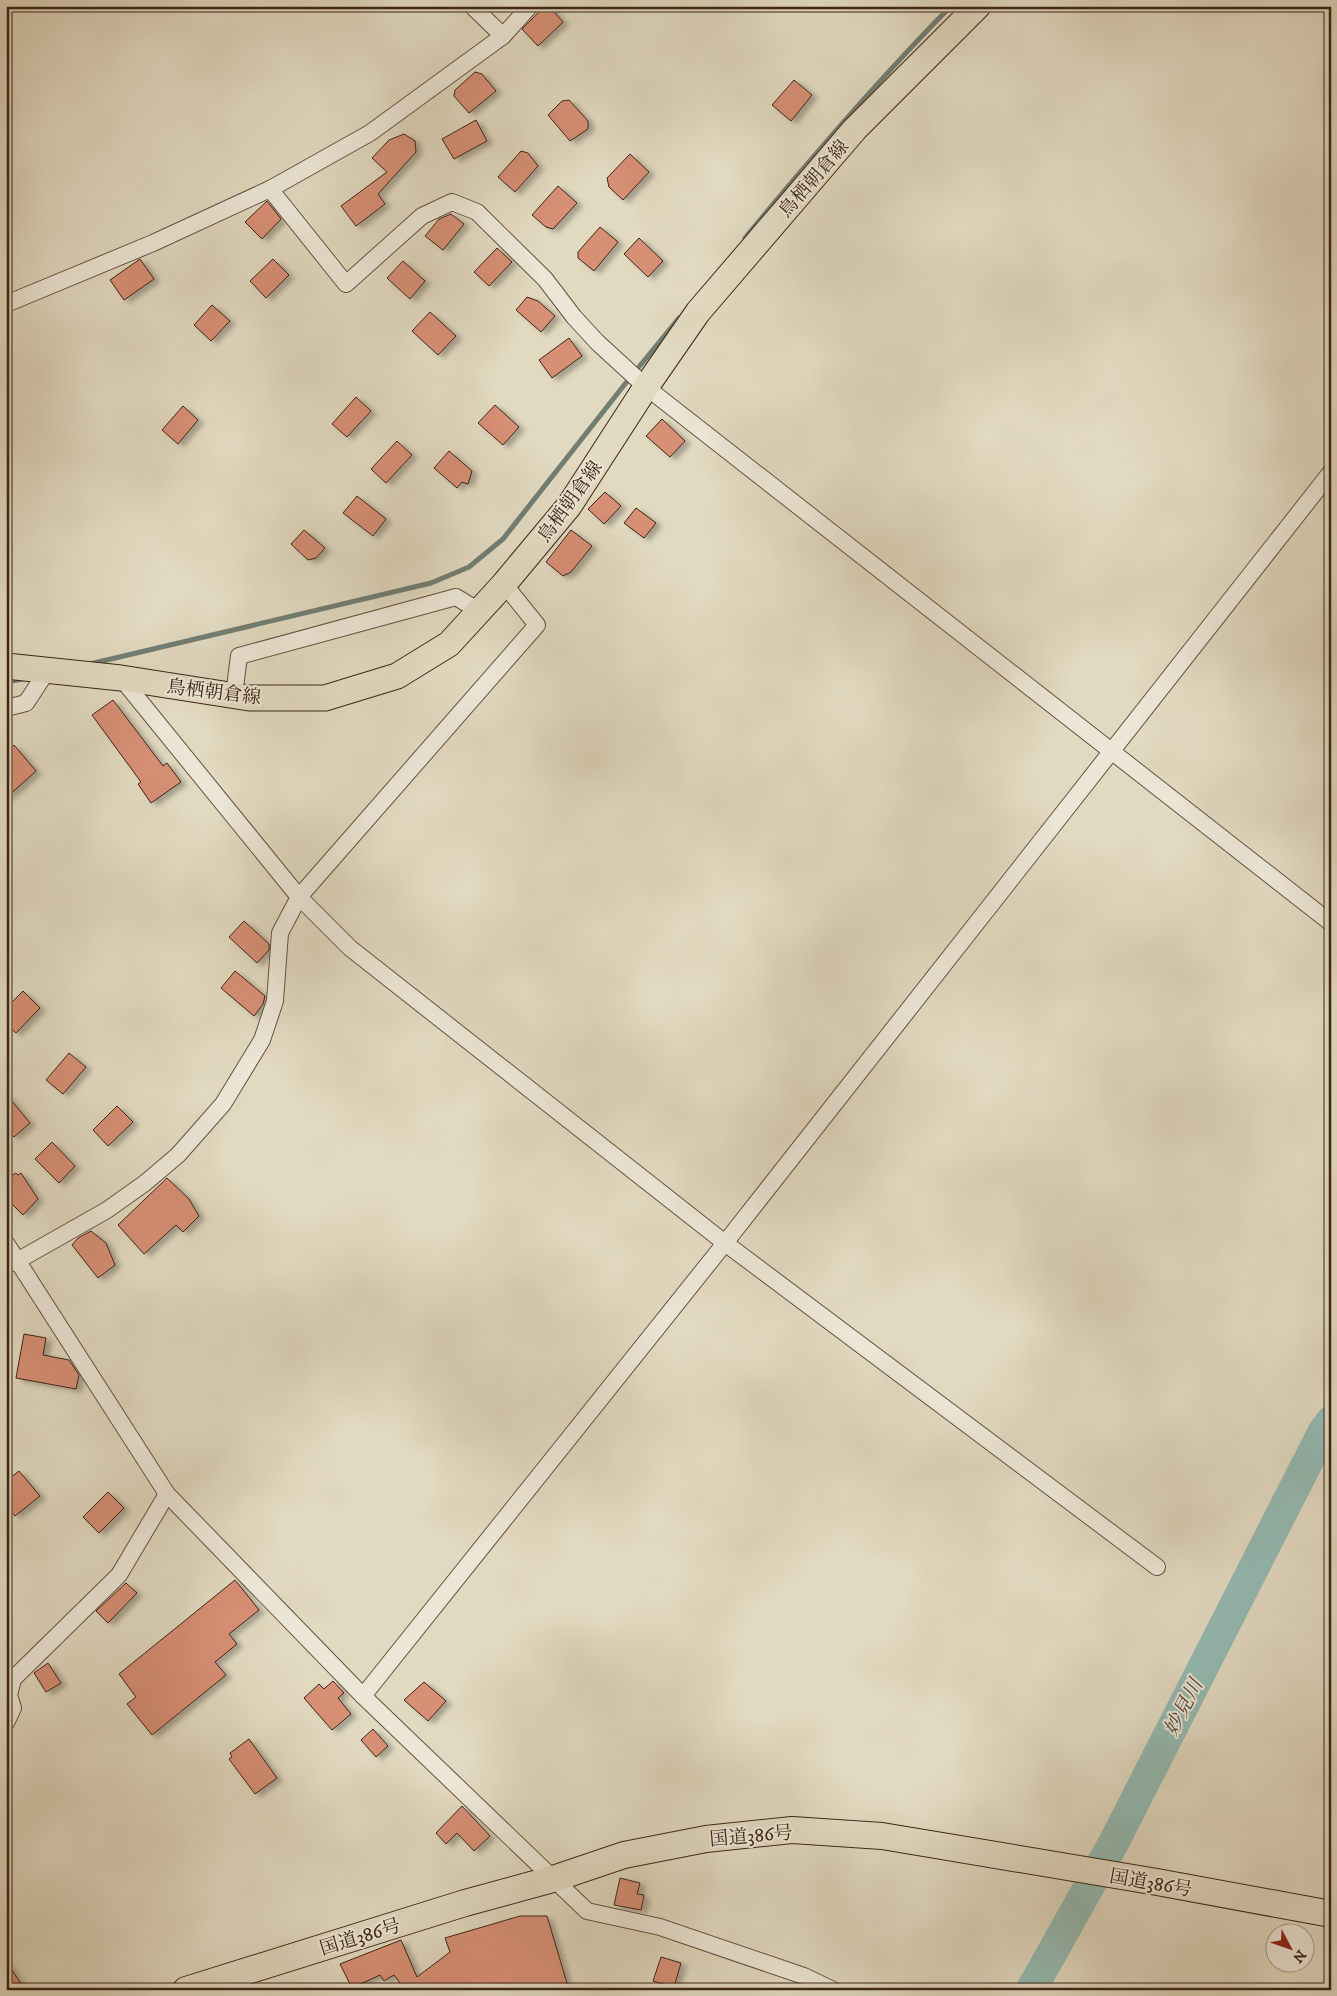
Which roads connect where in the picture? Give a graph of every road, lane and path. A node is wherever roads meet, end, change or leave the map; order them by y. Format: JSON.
{"nodes":[{"id":1,"x":472,"y":6,"type":"edge"},
{"id":2,"x":530,"y":6,"type":"edge"},
{"id":3,"x":978,"y":6,"type":"edge"},
{"id":4,"x":503,"y":36,"type":"junction"},
{"id":5,"x":270,"y":189,"type":"junction"},
{"id":6,"x":6,"y":304,"type":"edge"},
{"id":7,"x":646,"y":387,"type":"junction"},
{"id":8,"x":1331,"y":472,"type":"edge"},
{"id":9,"x":504,"y":584,"type":"junction"},
{"id":10,"x":479,"y":611,"type":"junction"},
{"id":11,"x":6,"y":666,"type":"edge"},
{"id":12,"x":47,"y":671,"type":"junction"},
{"id":13,"x":120,"y":678,"type":"junction"},
{"id":14,"x":234,"y":696,"type":"junction"},
{"id":15,"x":6,"y":708,"type":"edge"},
{"id":16,"x":1110,"y":752,"type":"junction"},
{"id":17,"x":299,"y":897,"type":"junction"},
{"id":18,"x":1331,"y":922,"type":"edge"},
{"id":19,"x":6,"y":1243,"type":"edge"},
{"id":20,"x":725,"y":1243,"type":"junction"},
{"id":21,"x":12,"y":1263,"type":"edge"},
{"id":22,"x":166,"y":1494,"type":"junction"},
{"id":23,"x":1157,"y":1567,"type":"dead end"},
{"id":24,"x":363,"y":1696,"type":"junction"},
{"id":25,"x":6,"y":1723,"type":"edge"},
{"id":26,"x":553,"y":1879,"type":"junction"},
{"id":27,"x":1331,"y":1914,"type":"edge"},
{"id":28,"x":186,"y":1990,"type":"edge"},
{"id":29,"x":833,"y":1990,"type":"edge"}],
"edges":[{"from":1,"to":4,"type":"street"},
{"from":2,"to":4,"type":"street"},
{"from":3,"to":7,"type":"main road","name":"鳥栖朝倉線"},
{"from":4,"to":5,"type":"street"},
{"from":5,"to":6,"type":"street"},
{"from":5,"to":7,"type":"street"},
{"from":7,"to":9,"type":"main road","name":"鳥栖朝倉線"},
{"from":7,"to":16,"type":"street"},
{"from":8,"to":16,"type":"street"},
{"from":9,"to":10,"type":"main road","name":"鳥栖朝倉線"},
{"from":9,"to":17,"type":"street"},
{"from":10,"to":14,"type":"main road","name":"鳥栖朝倉線"},
{"from":10,"to":14,"type":"street"},
{"from":11,"to":12,"type":"main road","name":"鳥栖朝倉線"},
{"from":12,"to":13,"type":"main road","name":"鳥栖朝倉線"},
{"from":12,"to":15,"type":"street"},
{"from":13,"to":14,"type":"main road","name":"鳥栖朝倉線"},
{"from":13,"to":17,"type":"street"},
{"from":16,"to":18,"type":"street"},
{"from":16,"to":20,"type":"street"},
{"from":17,"to":20,"type":"street"},
{"from":17,"to":21,"type":"street"},
{"from":19,"to":21,"type":"street"},
{"from":20,"to":23,"type":"street"},
{"from":20,"to":24,"type":"street"},
{"from":21,"to":22,"type":"street"},
{"from":22,"to":24,"type":"street"},
{"from":22,"to":25,"type":"street"},
{"from":24,"to":26,"type":"street"},
{"from":26,"to":27,"type":"highway","name":"国道386号"},
{"from":26,"to":28,"type":"highway","name":"国道386号"},
{"from":26,"to":29,"type":"street"}]}
